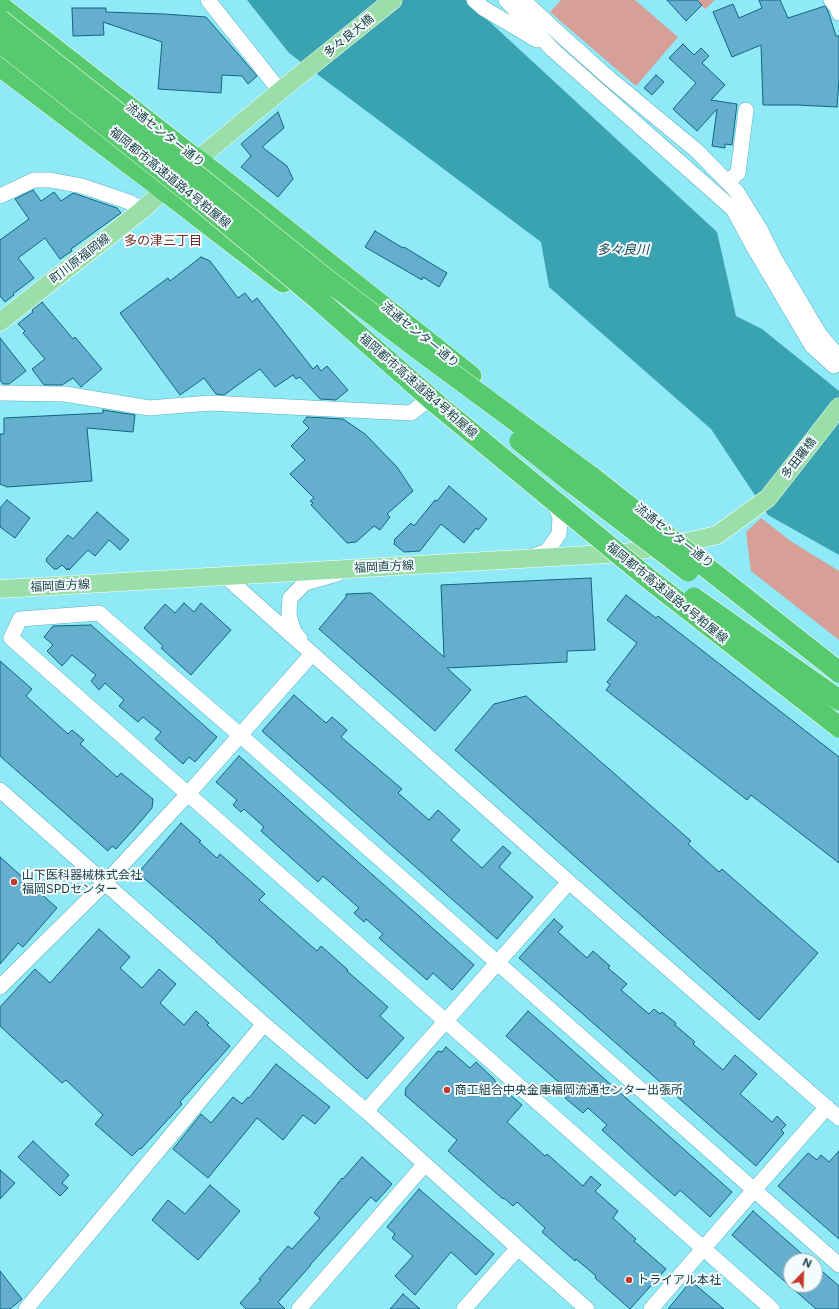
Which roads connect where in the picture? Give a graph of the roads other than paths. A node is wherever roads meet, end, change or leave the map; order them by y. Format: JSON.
{"nodes":[{"id":1,"x":208,"y":0,"type":"edge"},
{"id":2,"x":393,"y":0,"type":"edge"},
{"id":3,"x":474,"y":0,"type":"edge"},
{"id":4,"x":506,"y":0,"type":"edge"},
{"id":5,"x":523,"y":0,"type":"edge"},
{"id":6,"x":831,"y":0,"type":"edge"},
{"id":7,"x":0,"y":6,"type":"edge"},
{"id":8,"x":839,"y":13,"type":"edge"},
{"id":9,"x":0,"y":20,"type":"edge"},
{"id":10,"x":0,"y":42,"type":"edge"},
{"id":11,"x":553,"y":50,"type":"junction"},
{"id":12,"x":0,"y":66,"type":"edge"},
{"id":13,"x":305,"y":71,"type":"joint"},
{"id":14,"x":280,"y":91,"type":"junction"},
{"id":15,"x":746,"y":110,"type":"dead end"},
{"id":16,"x":197,"y":160,"type":"junction"},
{"id":17,"x":726,"y":182,"type":"junction"},
{"id":18,"x":164,"y":190,"type":"junction"},
{"id":19,"x":0,"y":196,"type":"edge"},
{"id":20,"x":142,"y":210,"type":"junction"},
{"id":21,"x":0,"y":322,"type":"edge"},
{"id":22,"x":425,"y":354,"type":"junction"},
{"id":23,"x":836,"y":362,"type":"edge"},
{"id":24,"x":0,"y":393,"type":"edge"},
{"id":25,"x":429,"y":399,"type":"junction"},
{"id":26,"x":839,"y":407,"type":"edge"},
{"id":27,"x":520,"y":473,"type":"junction"},
{"id":28,"x":757,"y":507,"type":"joint"},
{"id":29,"x":572,"y":515,"type":"junction"},
{"id":30,"x":683,"y":543,"type":"junction"},
{"id":31,"x":624,"y":553,"type":"junction"},
{"id":32,"x":527,"y":559,"type":"junction"},
{"id":33,"x":359,"y":569,"type":"junction"},
{"id":34,"x":226,"y":577,"type":"junction"},
{"id":35,"x":0,"y":589,"type":"edge"},
{"id":36,"x":312,"y":654,"type":"junction"},
{"id":37,"x":839,"y":665,"type":"edge"},
{"id":38,"x":839,"y":672,"type":"edge"},
{"id":39,"x":839,"y":681,"type":"edge"},
{"id":40,"x":839,"y":700,"type":"edge"},
{"id":41,"x":839,"y":725,"type":"edge"},
{"id":42,"x":240,"y":735,"type":"junction"},
{"id":43,"x":0,"y":790,"type":"edge"},
{"id":44,"x":188,"y":794,"type":"junction"},
{"id":45,"x":569,"y":882,"type":"junction"},
{"id":46,"x":105,"y":883,"type":"junction"},
{"id":47,"x":497,"y":963,"type":"junction"},
{"id":48,"x":0,"y":987,"type":"edge"},
{"id":49,"x":445,"y":1020,"type":"junction"},
{"id":50,"x":264,"y":1024,"type":"junction"},
{"id":51,"x":828,"y":1107,"type":"junction"},
{"id":52,"x":366,"y":1111,"type":"junction"},
{"id":53,"x":839,"y":1118,"type":"edge"},
{"id":54,"x":425,"y":1164,"type":"junction"},
{"id":55,"x":754,"y":1190,"type":"junction"},
{"id":56,"x":518,"y":1248,"type":"junction"},
{"id":57,"x":703,"y":1249,"type":"junction"},
{"id":58,"x":839,"y":1265,"type":"edge"},
{"id":59,"x":26,"y":1309,"type":"edge"},
{"id":60,"x":299,"y":1309,"type":"edge"},
{"id":61,"x":464,"y":1309,"type":"edge"},
{"id":62,"x":587,"y":1309,"type":"edge"},
{"id":63,"x":651,"y":1309,"type":"edge"},
{"id":64,"x":772,"y":1309,"type":"edge"}],
"edges":[{"from":1,"to":14,"type":"street"},
{"from":2,"to":13,"type":"main road","name":"多々良大橋"},
{"from":3,"to":11,"type":"street"},
{"from":4,"to":11,"type":"street"},
{"from":5,"to":17,"type":"street"},
{"from":6,"to":8,"type":"street"},
{"from":7,"to":16,"type":"highway","name":"流通センター通り"},
{"from":9,"to":22,"type":"highway","name":"福岡都市高速道路4号粕屋線","bridge":true},
{"from":10,"to":29,"type":"highway","name":"福岡都市高速道路4号粕屋線","bridge":true},
{"from":11,"to":23,"type":"street"},
{"from":12,"to":18,"type":"highway"},
{"from":13,"to":14,"type":"main road","name":"町川原福岡線"},
{"from":14,"to":16,"type":"main road","name":"町川原福岡線"},
{"from":15,"to":17,"type":"street"},
{"from":16,"to":18,"type":"main road","name":"町川原福岡線"},
{"from":16,"to":30,"type":"highway","name":"流通センター通り"},
{"from":17,"to":23,"type":"street"},
{"from":18,"to":20,"type":"main road","name":"町川原福岡線"},
{"from":18,"to":25,"type":"highway"},
{"from":19,"to":20,"type":"street"},
{"from":20,"to":21,"type":"main road","name":"町川原福岡線"},
{"from":22,"to":38,"type":"highway","name":"福岡都市高速道路4号粕屋線","bridge":true},
{"from":22,"to":39,"type":"highway","bridge":true},
{"from":24,"to":25,"type":"street"},
{"from":25,"to":27,"type":"highway"},
{"from":26,"to":28,"type":"main road","name":"多田羅橋"},
{"from":27,"to":31,"type":"highway"},
{"from":27,"to":32,"type":"street"},
{"from":28,"to":30,"type":"main road","name":"福岡直方線"},
{"from":29,"to":40,"type":"highway","bridge":true},
{"from":29,"to":41,"type":"highway","name":"福岡都市高速道路4号粕屋線","bridge":true},
{"from":30,"to":31,"type":"main road","name":"福岡直方線"},
{"from":30,"to":37,"type":"highway","name":"流通センター通り"},
{"from":31,"to":32,"type":"main road","name":"福岡直方線"},
{"from":31,"to":41,"type":"highway"},
{"from":32,"to":33,"type":"main road","name":"福岡直方線"},
{"from":33,"to":34,"type":"main road","name":"福岡直方線"},
{"from":33,"to":36,"type":"street"},
{"from":34,"to":35,"type":"main road","name":"福岡直方線"},
{"from":34,"to":36,"type":"street"},
{"from":36,"to":42,"type":"street"},
{"from":36,"to":45,"type":"street"},
{"from":42,"to":44,"type":"street"},
{"from":42,"to":44,"type":"street"},
{"from":42,"to":47,"type":"street"},
{"from":43,"to":46,"type":"street"},
{"from":44,"to":46,"type":"street"},
{"from":44,"to":49,"type":"street"},
{"from":45,"to":47,"type":"street"},
{"from":45,"to":51,"type":"street"},
{"from":46,"to":48,"type":"street"},
{"from":46,"to":50,"type":"street"},
{"from":47,"to":49,"type":"street"},
{"from":47,"to":55,"type":"street"},
{"from":49,"to":52,"type":"street"},
{"from":49,"to":57,"type":"street"},
{"from":50,"to":52,"type":"street"},
{"from":50,"to":59,"type":"street"},
{"from":51,"to":53,"type":"street"},
{"from":51,"to":55,"type":"street"},
{"from":52,"to":54,"type":"street"},
{"from":54,"to":56,"type":"street"},
{"from":54,"to":60,"type":"street"},
{"from":55,"to":57,"type":"street"},
{"from":55,"to":58,"type":"street"},
{"from":56,"to":61,"type":"street"},
{"from":56,"to":62,"type":"street"},
{"from":57,"to":63,"type":"street"},
{"from":57,"to":64,"type":"street"}]}
